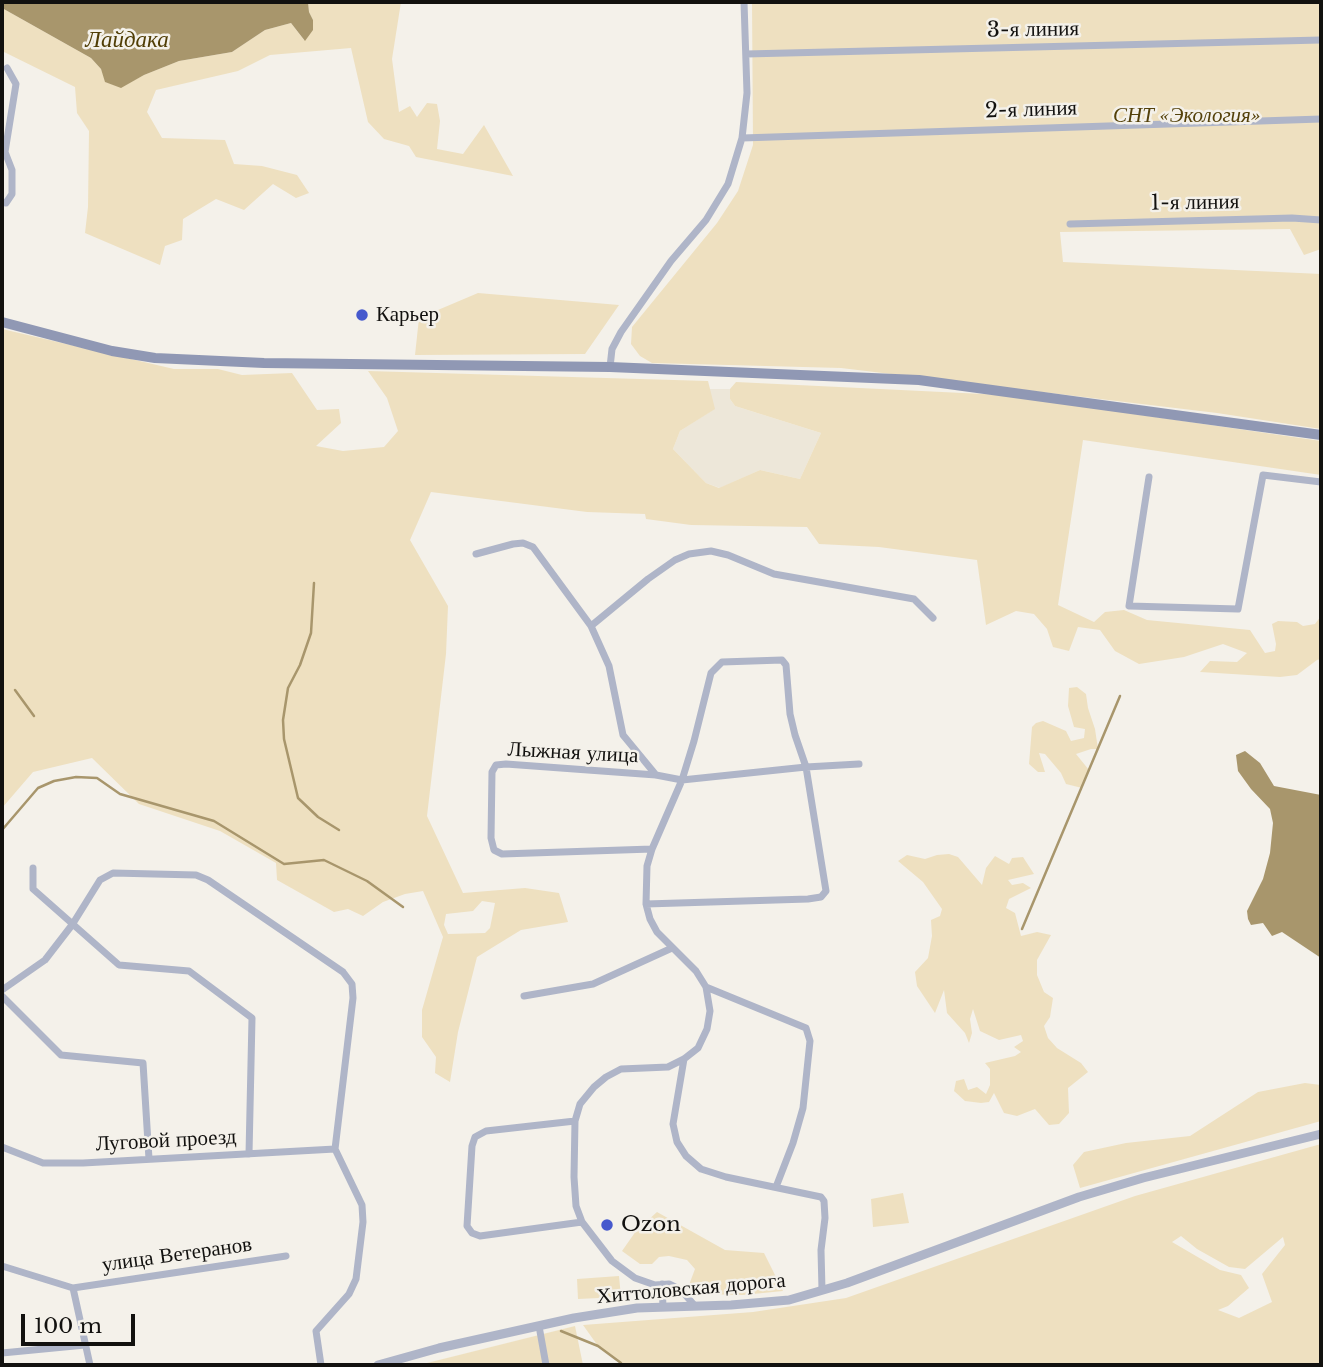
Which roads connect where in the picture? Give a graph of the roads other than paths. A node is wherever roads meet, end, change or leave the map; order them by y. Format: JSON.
{"nodes":[{"id":1,"x":744,"y":2,"type":"edge"},
{"id":2,"x":1321,"y":40,"type":"edge"},
{"id":3,"x":746,"y":54,"type":"junction"},
{"id":4,"x":7,"y":68,"type":"dead end"},
{"id":5,"x":1321,"y":119,"type":"edge"},
{"id":6,"x":742,"y":138,"type":"junction"},
{"id":7,"x":3,"y":150,"type":"edge"},
{"id":8,"x":2,"y":202,"type":"edge"},
{"id":9,"x":1321,"y":220,"type":"edge"},
{"id":10,"x":1070,"y":224,"type":"dead end"},
{"id":11,"x":2,"y":322,"type":"edge"},
{"id":12,"x":610,"y":367,"type":"junction"},
{"id":13,"x":1321,"y":435,"type":"edge"},
{"id":14,"x":1149,"y":477,"type":"dead end"},
{"id":15,"x":1321,"y":482,"type":"edge"},
{"id":16,"x":476,"y":554,"type":"dead end"},
{"id":17,"x":933,"y":618,"type":"dead end"},
{"id":18,"x":592,"y":626,"type":"junction"},
{"id":19,"x":859,"y":764,"type":"dead end"},
{"id":20,"x":806,"y":767,"type":"junction"},
{"id":21,"x":656,"y":775,"type":"junction"},
{"id":22,"x":682,"y":780,"type":"junction"},
{"id":23,"x":652,"y":849,"type":"junction"},
{"id":24,"x":33,"y":868,"type":"dead end"},
{"id":25,"x":646,"y":904,"type":"junction"},
{"id":26,"x":72,"y":925,"type":"junction"},
{"id":27,"x":672,"y":948,"type":"junction"},
{"id":28,"x":706,"y":987,"type":"junction"},
{"id":29,"x":2,"y":990,"type":"edge"},
{"id":30,"x":2,"y":996,"type":"edge"},
{"id":31,"x":524,"y":996,"type":"dead end"},
{"id":32,"x":684,"y":1059,"type":"junction"},
{"id":33,"x":575,"y":1121,"type":"junction"},
{"id":34,"x":1321,"y":1134,"type":"edge"},
{"id":35,"x":2,"y":1147,"type":"edge"},
{"id":36,"x":335,"y":1149,"type":"junction"},
{"id":37,"x":249,"y":1154,"type":"junction"},
{"id":38,"x":149,"y":1160,"type":"junction"},
{"id":39,"x":776,"y":1186,"type":"junction"},
{"id":40,"x":582,"y":1222,"type":"junction"},
{"id":41,"x":286,"y":1256,"type":"dead end"},
{"id":42,"x":2,"y":1266,"type":"edge"},
{"id":43,"x":662,"y":1284,"type":"junction"},
{"id":44,"x":73,"y":1288,"type":"junction"},
{"id":45,"x":822,"y":1290,"type":"junction"},
{"id":46,"x":695,"y":1306,"type":"junction"},
{"id":47,"x":663,"y":1307,"type":"junction"},
{"id":48,"x":539,"y":1325,"type":"junction"},
{"id":49,"x":85,"y":1345,"type":"junction"},
{"id":50,"x":2,"y":1353,"type":"edge"},
{"id":51,"x":90,"y":1365,"type":"edge"},
{"id":52,"x":321,"y":1365,"type":"edge"},
{"id":53,"x":378,"y":1365,"type":"edge"},
{"id":54,"x":546,"y":1365,"type":"edge"}],
"edges":[{"from":1,"to":3,"type":"street"},
{"from":2,"to":3,"type":"street","name":"3-я линия"},
{"from":3,"to":6,"type":"street"},
{"from":4,"to":7,"type":"street"},
{"from":5,"to":6,"type":"street","name":"2-я линия"},
{"from":6,"to":12,"type":"street"},
{"from":7,"to":8,"type":"street"},
{"from":9,"to":10,"type":"street","name":"1-я линия"},
{"from":11,"to":12,"type":"main road"},
{"from":12,"to":13,"type":"main road"},
{"from":14,"to":15,"type":"street"},
{"from":16,"to":18,"type":"street"},
{"from":17,"to":18,"type":"street"},
{"from":18,"to":21,"type":"street"},
{"from":19,"to":20,"type":"street","name":"Лыжная улица"},
{"from":20,"to":22,"type":"street","name":"Лыжная улица"},
{"from":20,"to":22,"type":"street"},
{"from":20,"to":25,"type":"street"},
{"from":21,"to":22,"type":"street","name":"Лыжная улица"},
{"from":21,"to":23,"type":"street","name":"Лыжная улица"},
{"from":22,"to":23,"type":"street"},
{"from":23,"to":25,"type":"street"},
{"from":24,"to":26,"type":"street"},
{"from":25,"to":27,"type":"street"},
{"from":26,"to":29,"type":"street"},
{"from":26,"to":36,"type":"street"},
{"from":26,"to":37,"type":"street"},
{"from":27,"to":28,"type":"street"},
{"from":27,"to":31,"type":"street"},
{"from":28,"to":32,"type":"street"},
{"from":28,"to":39,"type":"street"},
{"from":30,"to":38,"type":"street"},
{"from":32,"to":33,"type":"street"},
{"from":32,"to":39,"type":"street"},
{"from":33,"to":40,"type":"street"},
{"from":33,"to":40,"type":"street"},
{"from":34,"to":45,"type":"street","name":"Хиттоловская дорога"},
{"from":35,"to":38,"type":"street","name":"Луговой проезд"},
{"from":36,"to":37,"type":"street","name":"Луговой проезд"},
{"from":36,"to":52,"type":"street"},
{"from":37,"to":38,"type":"street","name":"Луговой проезд"},
{"from":39,"to":45,"type":"street"},
{"from":40,"to":43,"type":"street"},
{"from":41,"to":44,"type":"street","name":"улица Ветеранов"},
{"from":42,"to":44,"type":"street","name":"улица Ветеранов"},
{"from":43,"to":46,"type":"street"},
{"from":43,"to":47,"type":"street"},
{"from":44,"to":49,"type":"street"},
{"from":45,"to":46,"type":"street","name":"Хиттоловская дорога"},
{"from":46,"to":47,"type":"street","name":"Хиттоловская дорога"},
{"from":47,"to":48,"type":"street","name":"Хиттоловская дорога"},
{"from":48,"to":53,"type":"street","name":"Хиттоловская дорога"},
{"from":48,"to":54,"type":"street"},
{"from":49,"to":50,"type":"street"},
{"from":49,"to":51,"type":"street"}]}
